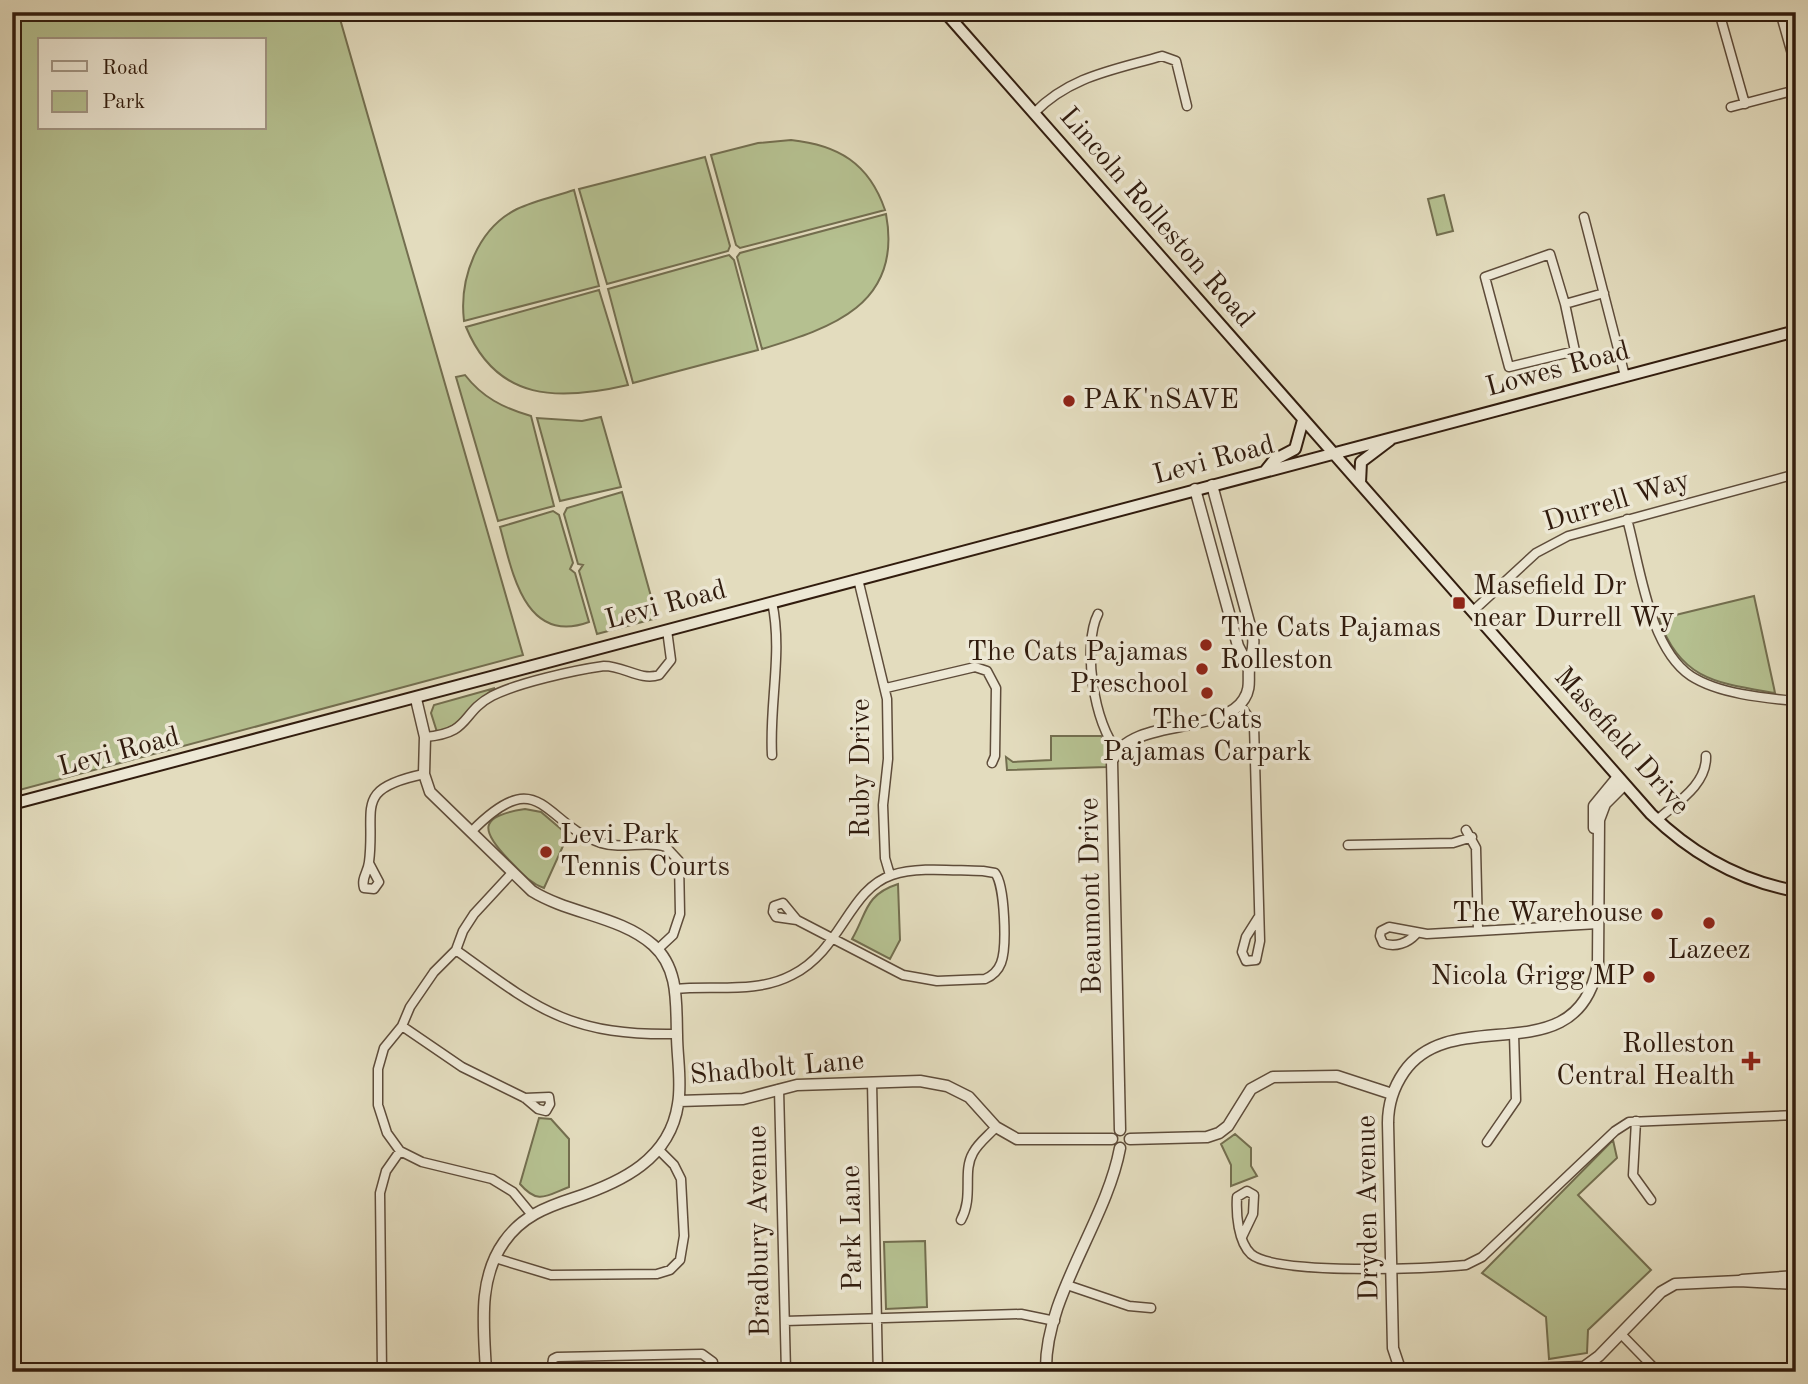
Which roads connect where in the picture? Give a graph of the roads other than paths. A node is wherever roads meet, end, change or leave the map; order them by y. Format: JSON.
{"nodes":[{"id":1,"x":945,"y":12,"type":"edge"},
{"id":2,"x":1719,"y":12,"type":"edge"},
{"id":3,"x":1780,"y":12,"type":"edge"},
{"id":4,"x":1796,"y":68,"type":"edge"},
{"id":5,"x":1796,"y":90,"type":"edge"},
{"id":6,"x":1745,"y":104,"type":"junction"},
{"id":7,"x":1187,"y":106,"type":"dead end"},
{"id":8,"x":1731,"y":107,"type":"dead end"},
{"id":9,"x":1034,"y":113,"type":"junction"},
{"id":10,"x":1584,"y":217,"type":"dead end"},
{"id":11,"x":1604,"y":293,"type":"junction"},
{"id":12,"x":1565,"y":304,"type":"junction"},
{"id":13,"x":1796,"y":331,"type":"edge"},
{"id":14,"x":1625,"y":376,"type":"junction"},
{"id":15,"x":1303,"y":420,"type":"junction"},
{"id":16,"x":1391,"y":438,"type":"junction"},
{"id":17,"x":1332,"y":453,"type":"junction"},
{"id":18,"x":1266,"y":470,"type":"junction"},
{"id":19,"x":1796,"y":474,"type":"edge"},
{"id":20,"x":1360,"y":483,"type":"junction"},
{"id":21,"x":1212,"y":485,"type":"junction"},
{"id":22,"x":1195,"y":489,"type":"junction"},
{"id":23,"x":1627,"y":519,"type":"junction"},
{"id":24,"x":858,"y":579,"type":"junction"},
{"id":25,"x":1237,"y":580,"type":"junction"},
{"id":26,"x":1221,"y":584,"type":"junction"},
{"id":27,"x":772,"y":602,"type":"junction"},
{"id":28,"x":1473,"y":611,"type":"junction"},
{"id":29,"x":1098,"y":614,"type":"dead end"},
{"id":30,"x":667,"y":630,"type":"junction"},
{"id":31,"x":1249,"y":667,"type":"junction"},
{"id":32,"x":886,"y":688,"type":"junction"},
{"id":33,"x":416,"y":699,"type":"junction"},
{"id":34,"x":1796,"y":701,"type":"edge"},
{"id":35,"x":1240,"y":705,"type":"junction"},
{"id":36,"x":425,"y":737,"type":"junction"},
{"id":37,"x":1118,"y":751,"type":"junction"},
{"id":38,"x":772,"y":755,"type":"dead end"},
{"id":39,"x":1706,"y":756,"type":"dead end"},
{"id":40,"x":992,"y":763,"type":"dead end"},
{"id":41,"x":424,"y":774,"type":"junction"},
{"id":42,"x":1620,"y":782,"type":"junction"},
{"id":43,"x":12,"y":804,"type":"edge"},
{"id":44,"x":1657,"y":820,"type":"junction"},
{"id":45,"x":472,"y":831,"type":"junction"},
{"id":46,"x":1348,"y":845,"type":"dead end"},
{"id":47,"x":369,"y":863,"type":"dead end"},
{"id":48,"x":511,"y":874,"type":"junction"},
{"id":49,"x":890,"y":875,"type":"junction"},
{"id":50,"x":1796,"y":891,"type":"edge"},
{"id":51,"x":1258,"y":918,"type":"junction"},
{"id":52,"x":797,"y":920,"type":"dead end"},
{"id":53,"x":1598,"y":925,"type":"junction"},
{"id":54,"x":1478,"y":931,"type":"junction"},
{"id":55,"x":1416,"y":934,"type":"dead end"},
{"id":56,"x":834,"y":941,"type":"junction"},
{"id":57,"x":658,"y":949,"type":"junction"},
{"id":58,"x":456,"y":950,"type":"junction"},
{"id":59,"x":676,"y":989,"type":"junction"},
{"id":60,"x":402,"y":1026,"type":"junction"},
{"id":61,"x":677,"y":1034,"type":"junction"},
{"id":62,"x":1514,"y":1034,"type":"junction"},
{"id":63,"x":872,"y":1082,"type":"junction"},
{"id":64,"x":779,"y":1089,"type":"junction"},
{"id":65,"x":1392,"y":1094,"type":"junction"},
{"id":66,"x":525,"y":1098,"type":"dead end"},
{"id":67,"x":679,"y":1101,"type":"junction"},
{"id":68,"x":1795,"y":1115,"type":"edge"},
{"id":69,"x":1636,"y":1121,"type":"junction"},
{"id":70,"x":996,"y":1127,"type":"junction"},
{"id":71,"x":1120,"y":1130,"type":"junction"},
{"id":72,"x":1112,"y":1139,"type":"junction"},
{"id":73,"x":1130,"y":1139,"type":"junction"},
{"id":74,"x":1487,"y":1142,"type":"dead end"},
{"id":75,"x":1796,"y":1143,"type":"edge"},
{"id":76,"x":1120,"y":1148,"type":"junction"},
{"id":77,"x":659,"y":1150,"type":"junction"},
{"id":78,"x":400,"y":1151,"type":"junction"},
{"id":79,"x":1651,"y":1200,"type":"dead end"},
{"id":80,"x":532,"y":1215,"type":"junction"},
{"id":81,"x":961,"y":1220,"type":"dead end"},
{"id":82,"x":1241,"y":1237,"type":"junction"},
{"id":83,"x":495,"y":1258,"type":"junction"},
{"id":84,"x":1392,"y":1267,"type":"junction"},
{"id":85,"x":1796,"y":1276,"type":"edge"},
{"id":86,"x":1739,"y":1281,"type":"junction"},
{"id":87,"x":1796,"y":1284,"type":"edge"},
{"id":88,"x":1067,"y":1285,"type":"junction"},
{"id":89,"x":1151,"y":1308,"type":"dead end"},
{"id":90,"x":877,"y":1318,"type":"junction"},
{"id":91,"x":785,"y":1321,"type":"junction"},
{"id":92,"x":1055,"y":1321,"type":"junction"},
{"id":93,"x":1621,"y":1334,"type":"junction"},
{"id":94,"x":1405,"y":1371,"type":"edge"},
{"id":95,"x":382,"y":1372,"type":"edge"},
{"id":96,"x":486,"y":1372,"type":"edge"},
{"id":97,"x":551,"y":1372,"type":"edge"},
{"id":98,"x":713,"y":1372,"type":"edge"},
{"id":99,"x":786,"y":1372,"type":"edge"},
{"id":100,"x":878,"y":1372,"type":"edge"},
{"id":101,"x":1046,"y":1372,"type":"edge"},
{"id":102,"x":1436,"y":1372,"type":"edge"},
{"id":103,"x":1658,"y":1372,"type":"edge"}],
"edges":[{"from":1,"to":9,"type":"main road","name":"Lincoln Rolleston Road"},
{"from":2,"to":6,"type":"street"},
{"from":3,"to":4,"type":"street"},
{"from":5,"to":6,"type":"street"},
{"from":6,"to":8,"type":"street"},
{"from":7,"to":9,"type":"street"},
{"from":9,"to":15,"type":"main road","name":"Lincoln Rolleston Road"},
{"from":10,"to":11,"type":"street"},
{"from":11,"to":12,"type":"street"},
{"from":11,"to":14,"type":"street"},
{"from":12,"to":12,"type":"street"},
{"from":13,"to":14,"type":"main road","name":"Lowes Road"},
{"from":14,"to":16,"type":"main road","name":"Lowes Road"},
{"from":15,"to":17,"type":"main road","name":"Lincoln Rolleston Road"},
{"from":15,"to":18,"type":"main road"},
{"from":16,"to":17,"type":"main road","name":"Lowes Road"},
{"from":16,"to":20,"type":"main road"},
{"from":17,"to":18,"type":"main road","name":"Levi Road"},
{"from":17,"to":20,"type":"main road","name":"Masefield Drive"},
{"from":18,"to":21,"type":"main road","name":"Levi Road"},
{"from":19,"to":23,"type":"street","name":"Durrell Way"},
{"from":20,"to":28,"type":"main road","name":"Masefield Drive"},
{"from":21,"to":22,"type":"main road","name":"Levi Road"},
{"from":21,"to":25,"type":"street"},
{"from":22,"to":24,"type":"main road","name":"Levi Road"},
{"from":22,"to":26,"type":"street"},
{"from":23,"to":28,"type":"street","name":"Durrell Way"},
{"from":23,"to":34,"type":"street"},
{"from":24,"to":27,"type":"main road","name":"Levi Road"},
{"from":24,"to":32,"type":"street","name":"Ruby Drive"},
{"from":25,"to":26,"type":"street"},
{"from":25,"to":31,"type":"street"},
{"from":26,"to":31,"type":"street"},
{"from":27,"to":30,"type":"main road","name":"Levi Road"},
{"from":27,"to":38,"type":"street"},
{"from":28,"to":42,"type":"main road","name":"Masefield Drive"},
{"from":29,"to":37,"type":"street"},
{"from":30,"to":33,"type":"main road","name":"Levi Road"},
{"from":30,"to":36,"type":"street"},
{"from":31,"to":35,"type":"street"},
{"from":32,"to":40,"type":"street"},
{"from":32,"to":49,"type":"street","name":"Ruby Drive"},
{"from":33,"to":36,"type":"street"},
{"from":33,"to":43,"type":"main road","name":"Levi Road"},
{"from":35,"to":37,"type":"street"},
{"from":35,"to":51,"type":"street"},
{"from":36,"to":41,"type":"street"},
{"from":37,"to":71,"type":"street","name":"Beaumont Drive"},
{"from":39,"to":44,"type":"street"},
{"from":41,"to":45,"type":"street"},
{"from":41,"to":47,"type":"street"},
{"from":42,"to":44,"type":"main road","name":"Masefield Drive"},
{"from":42,"to":53,"type":"street","name":"Dryden Avenue"},
{"from":44,"to":50,"type":"main road","name":"Masefield Drive"},
{"from":45,"to":48,"type":"street"},
{"from":45,"to":57,"type":"street"},
{"from":46,"to":54,"type":"street"},
{"from":48,"to":57,"type":"street"},
{"from":48,"to":58,"type":"street"},
{"from":49,"to":56,"type":"street"},
{"from":49,"to":56,"type":"street"},
{"from":51,"to":51,"type":"street"},
{"from":52,"to":56,"type":"street"},
{"from":53,"to":54,"type":"street"},
{"from":53,"to":62,"type":"street","name":"Dryden Avenue"},
{"from":54,"to":55,"type":"street"},
{"from":56,"to":59,"type":"street"},
{"from":57,"to":59,"type":"street"},
{"from":58,"to":60,"type":"street"},
{"from":58,"to":61,"type":"street"},
{"from":59,"to":61,"type":"street"},
{"from":60,"to":66,"type":"street"},
{"from":60,"to":78,"type":"street"},
{"from":61,"to":67,"type":"street"},
{"from":62,"to":65,"type":"street","name":"Dryden Avenue"},
{"from":62,"to":74,"type":"street"},
{"from":63,"to":64,"type":"street","name":"Shadbolt Lane"},
{"from":63,"to":70,"type":"street","name":"Shadbolt Lane"},
{"from":63,"to":90,"type":"street","name":"Park Lane"},
{"from":64,"to":67,"type":"street","name":"Shadbolt Lane"},
{"from":64,"to":91,"type":"street","name":"Bradbury Avenue"},
{"from":65,"to":73,"type":"street"},
{"from":65,"to":84,"type":"street","name":"Dryden Avenue"},
{"from":67,"to":77,"type":"street"},
{"from":68,"to":69,"type":"street"},
{"from":68,"to":75,"type":"street"},
{"from":69,"to":79,"type":"street"},
{"from":69,"to":84,"type":"street"},
{"from":70,"to":72,"type":"street","name":"Shadbolt Lane"},
{"from":70,"to":81,"type":"street"},
{"from":71,"to":72,"type":"street"},
{"from":71,"to":73,"type":"street"},
{"from":72,"to":76,"type":"street"},
{"from":73,"to":76,"type":"street"},
{"from":76,"to":88,"type":"street"},
{"from":77,"to":80,"type":"street"},
{"from":77,"to":83,"type":"street"},
{"from":78,"to":80,"type":"street"},
{"from":78,"to":95,"type":"street"},
{"from":80,"to":83,"type":"street"},
{"from":82,"to":82,"type":"street"},
{"from":82,"to":84,"type":"street"},
{"from":83,"to":96,"type":"street"},
{"from":84,"to":94,"type":"street","name":"Dryden Avenue"},
{"from":85,"to":86,"type":"street"},
{"from":86,"to":87,"type":"street"},
{"from":86,"to":93,"type":"street"},
{"from":88,"to":89,"type":"street"},
{"from":88,"to":92,"type":"street"},
{"from":90,"to":91,"type":"street"},
{"from":90,"to":92,"type":"street"},
{"from":90,"to":100,"type":"street","name":"Park Lane"},
{"from":91,"to":99,"type":"street","name":"Bradbury Avenue"},
{"from":92,"to":101,"type":"street"},
{"from":93,"to":102,"type":"street"},
{"from":93,"to":103,"type":"street"},
{"from":97,"to":98,"type":"street"}]}
